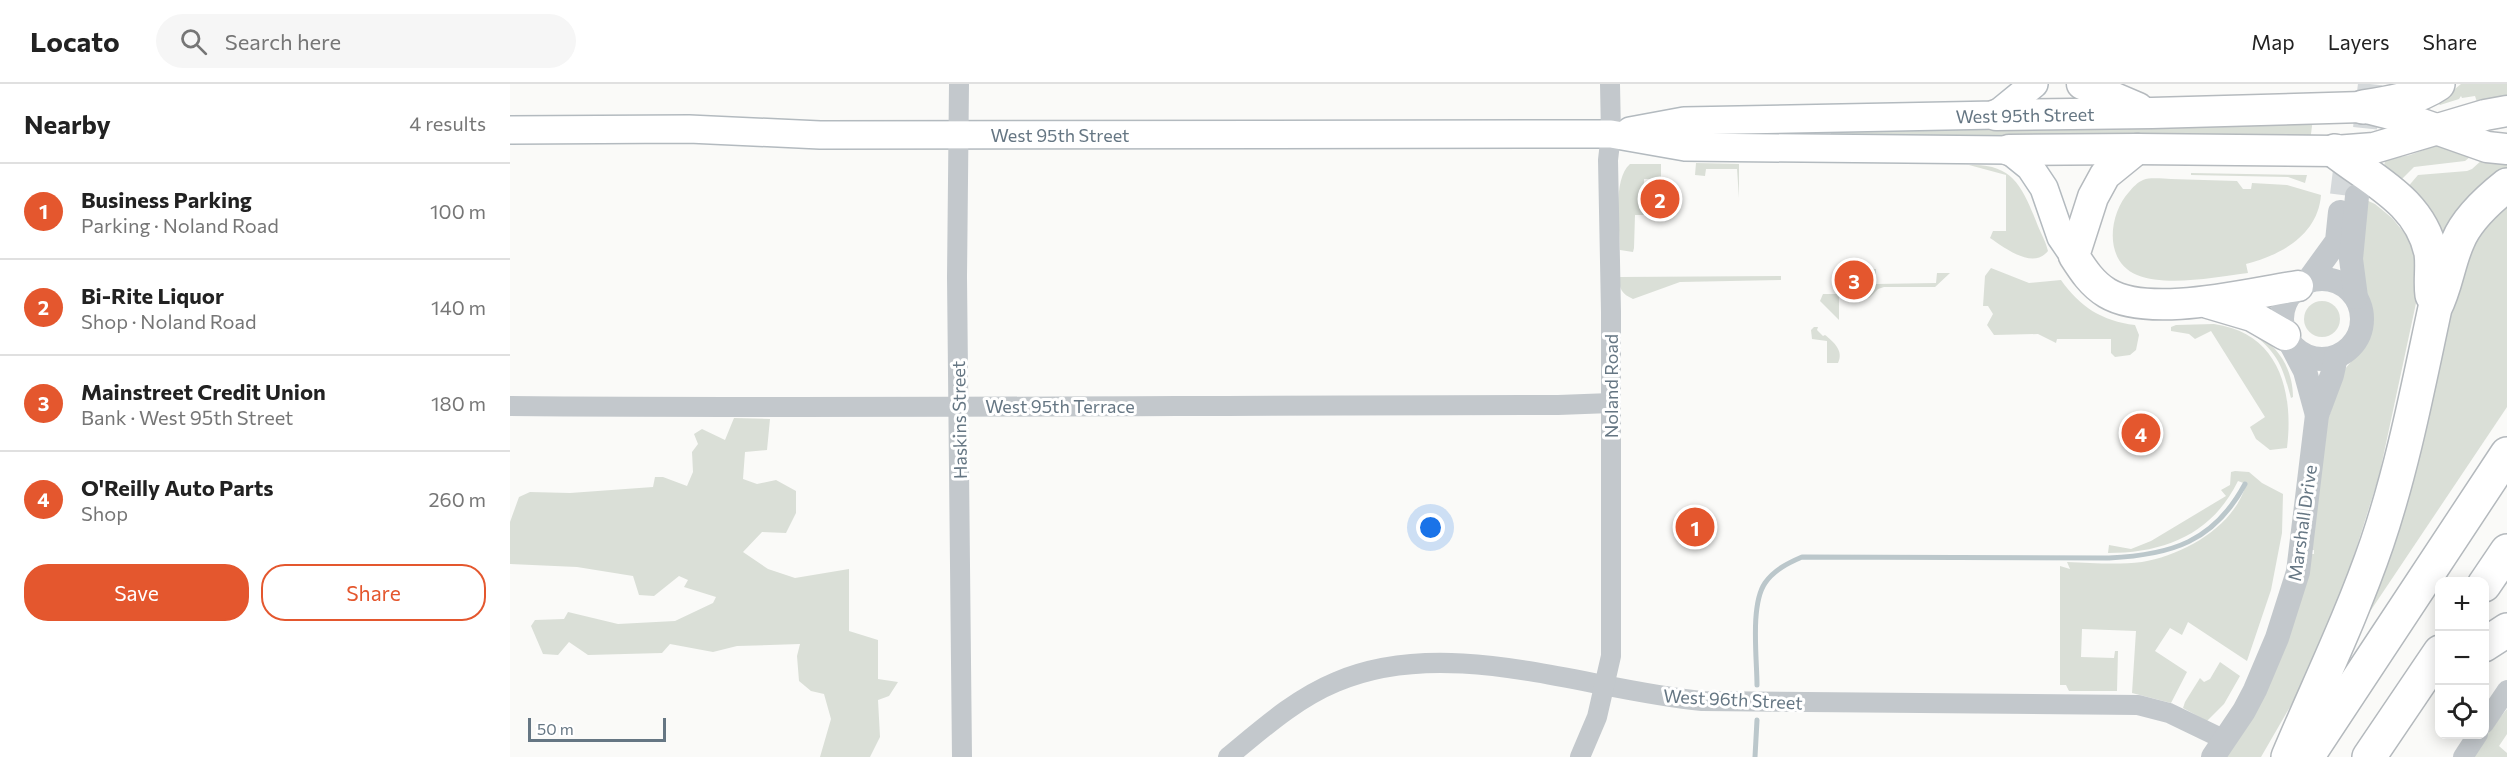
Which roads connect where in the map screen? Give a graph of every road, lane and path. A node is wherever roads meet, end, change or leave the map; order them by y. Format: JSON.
{"nodes":[{"id":1,"x":959,"y":84,"type":"edge"},
{"id":2,"x":1610,"y":84,"type":"edge"},
{"id":3,"x":2034,"y":84,"type":"edge"},
{"id":4,"x":2082,"y":84,"type":"edge"},
{"id":5,"x":2438,"y":84,"type":"edge"},
{"id":6,"x":2363,"y":107,"type":"junction"},
{"id":7,"x":2507,"y":111,"type":"edge"},
{"id":8,"x":2152,"y":113,"type":"junction"},
{"id":9,"x":1995,"y":115,"type":"junction"},
{"id":10,"x":510,"y":130,"type":"edge"},
{"id":11,"x":2436,"y":130,"type":"junction"},
{"id":12,"x":1611,"y":134,"type":"junction"},
{"id":13,"x":959,"y":135,"type":"junction"},
{"id":14,"x":2137,"y":149,"type":"junction"},
{"id":15,"x":2507,"y":149,"type":"edge"},
{"id":16,"x":2009,"y":150,"type":"junction"},
{"id":17,"x":2335,"y":151,"type":"junction"},
{"id":18,"x":2507,"y":185,"type":"edge"},
{"id":19,"x":2074,"y":256,"type":"junction"},
{"id":20,"x":2303,"y":283,"type":"junction"},
{"id":21,"x":2356,"y":297,"type":"junction"},
{"id":22,"x":2203,"y":302,"type":"junction"},
{"id":23,"x":2435,"y":308,"type":"junction"},
{"id":24,"x":2289,"y":340,"type":"junction"},
{"id":25,"x":2336,"y":357,"type":"junction"},
{"id":26,"x":1611,"y":403,"type":"junction"},
{"id":27,"x":510,"y":406,"type":"edge"},
{"id":28,"x":959,"y":407,"type":"junction"},
{"id":29,"x":2317,"y":415,"type":"junction"},
{"id":30,"x":2507,"y":454,"type":"edge"},
{"id":31,"x":2507,"y":551,"type":"edge"},
{"id":32,"x":2489,"y":578,"type":"edge"},
{"id":33,"x":2507,"y":630,"type":"edge"},
{"id":34,"x":2489,"y":642,"type":"edge"},
{"id":35,"x":2435,"y":658,"type":"edge"},
{"id":36,"x":2435,"y":678,"type":"edge"},
{"id":37,"x":1604,"y":687,"type":"junction"},
{"id":38,"x":2507,"y":690,"type":"edge"},
{"id":39,"x":2411,"y":695,"type":"junction"},
{"id":40,"x":2489,"y":717,"type":"edge"},
{"id":41,"x":2475,"y":739,"type":"edge"},
{"id":42,"x":2219,"y":748,"type":"edge"},
{"id":43,"x":962,"y":757,"type":"edge"},
{"id":44,"x":1228,"y":757,"type":"edge"},
{"id":45,"x":1580,"y":757,"type":"edge"},
{"id":46,"x":2288,"y":757,"type":"edge"},
{"id":47,"x":2307,"y":757,"type":"edge"},
{"id":48,"x":2369,"y":757,"type":"edge"},
{"id":49,"x":2463,"y":757,"type":"edge"}],
"edges":[{"from":1,"to":13,"type":"street","name":"Haskins Street"},
{"from":2,"to":12,"type":"street","name":"Noland Road"},
{"from":3,"to":9,"type":"main road"},
{"from":4,"to":8,"type":"main road"},
{"from":5,"to":6,"type":"highway"},
{"from":6,"to":8,"type":"main road","name":"West 95th Street"},
{"from":6,"to":11,"type":"main road","name":"West 95th Street"},
{"from":7,"to":11,"type":"main road","name":"West 95th Street"},
{"from":8,"to":9,"type":"main road","name":"West 95th Street"},
{"from":9,"to":12,"type":"main road","name":"West 95th Street"},
{"from":10,"to":13,"type":"main road","name":"West 95th Street"},
{"from":11,"to":15,"type":"main road","name":"West 95th Street"},
{"from":11,"to":17,"type":"main road","name":"West 95th Street"},
{"from":12,"to":13,"type":"main road","name":"West 95th Street"},
{"from":12,"to":16,"type":"main road","name":"West 95th Street"},
{"from":12,"to":26,"type":"street","name":"Noland Road"},
{"from":13,"to":28,"type":"street","name":"Haskins Street"},
{"from":14,"to":16,"type":"main road","name":"West 95th Street"},
{"from":14,"to":17,"type":"main road","name":"West 95th Street"},
{"from":14,"to":19,"type":"main road"},
{"from":16,"to":19,"type":"main road"},
{"from":17,"to":23,"type":"highway"},
{"from":18,"to":23,"type":"highway"},
{"from":19,"to":22,"type":"main road"},
{"from":20,"to":21,"type":"street"},
{"from":20,"to":21,"type":"street"},
{"from":20,"to":22,"type":"main road"},
{"from":20,"to":24,"type":"street"},
{"from":21,"to":25,"type":"street"},
{"from":22,"to":24,"type":"main road"},
{"from":23,"to":46,"type":"highway"},
{"from":24,"to":25,"type":"street"},
{"from":24,"to":29,"type":"street","name":"Marshall Drive"},
{"from":25,"to":29,"type":"street","name":"Marshall Drive"},
{"from":26,"to":28,"type":"street","name":"West 95th Terrace"},
{"from":26,"to":37,"type":"street","name":"Noland Road"},
{"from":27,"to":28,"type":"street","name":"West 95th Terrace"},
{"from":28,"to":43,"type":"street","name":"Haskins Street"},
{"from":29,"to":42,"type":"street","name":"Marshall Drive"},
{"from":30,"to":47,"type":"highway"},
{"from":31,"to":32,"type":"highway"},
{"from":33,"to":34,"type":"highway"},
{"from":35,"to":39,"type":"highway"},
{"from":36,"to":39,"type":"highway"},
{"from":37,"to":42,"type":"street","name":"West 96th Street"},
{"from":37,"to":44,"type":"street","name":"West 96th Street"},
{"from":37,"to":45,"type":"street","name":"Noland Road"},
{"from":38,"to":40,"type":"street"},
{"from":39,"to":48,"type":"highway"},
{"from":41,"to":49,"type":"street"}]}
